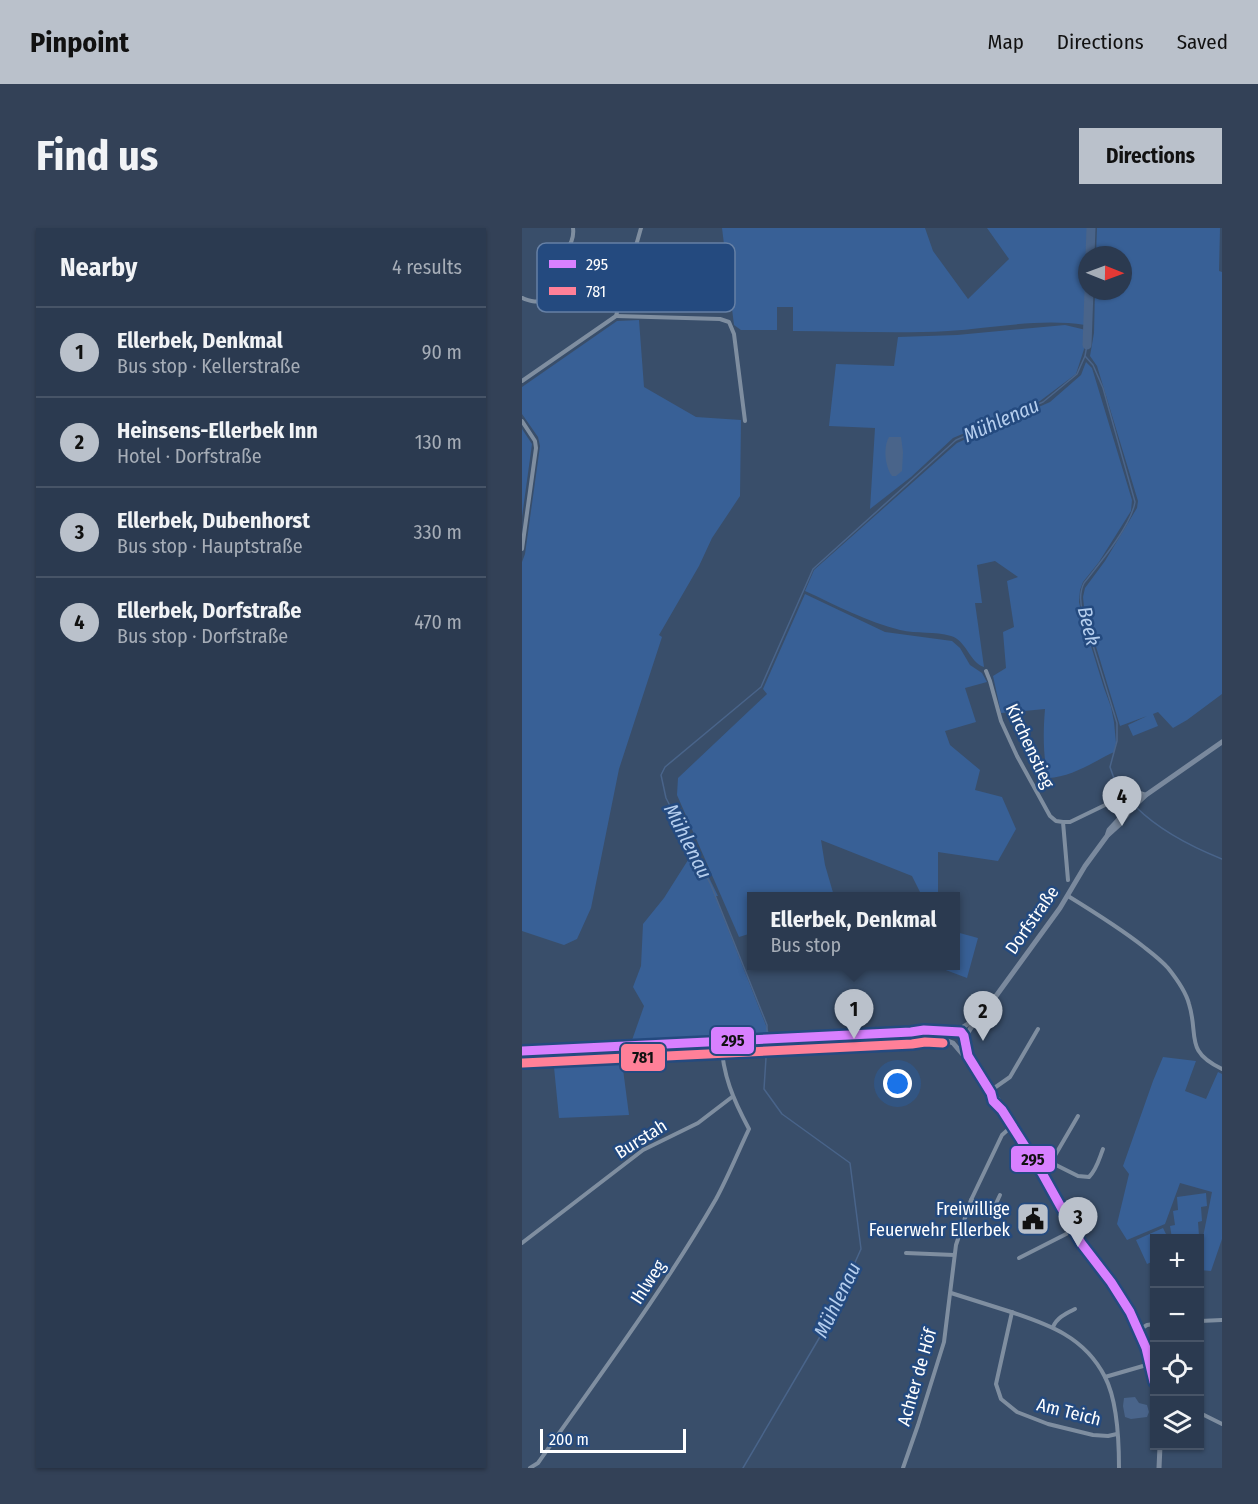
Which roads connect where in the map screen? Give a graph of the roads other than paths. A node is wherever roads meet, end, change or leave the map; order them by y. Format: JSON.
{"nodes":[{"id":1,"x":573,"y":228,"type":"edge"},
{"id":2,"x":641,"y":228,"type":"edge"},
{"id":3,"x":570,"y":243,"type":"edge"},
{"id":4,"x":637,"y":243,"type":"edge"},
{"id":5,"x":522,"y":298,"type":"edge"},
{"id":6,"x":537,"y":301,"type":"edge"},
{"id":7,"x":617,"y":312,"type":"edge"},
{"id":8,"x":616,"y":316,"type":"junction"},
{"id":9,"x":522,"y":381,"type":"edge"},
{"id":10,"x":522,"y":420,"type":"edge"},
{"id":11,"x":745,"y":421,"type":"dead end"},
{"id":12,"x":522,"y":549,"type":"edge"},
{"id":13,"x":986,"y":671,"type":"dead end"},
{"id":14,"x":1222,"y":742,"type":"edge"},
{"id":15,"x":1146,"y":795,"type":"junction"},
{"id":16,"x":1063,"y":822,"type":"junction"},
{"id":17,"x":1068,"y":880,"type":"dead end"},
{"id":18,"x":1068,"y":896,"type":"junction"},
{"id":19,"x":978,"y":1017,"type":"junction"},
{"id":20,"x":1038,"y":1029,"type":"dead end"},
{"id":21,"x":956,"y":1031,"type":"junction"},
{"id":22,"x":910,"y":1032,"type":"junction"},
{"id":23,"x":965,"y":1039,"type":"junction"},
{"id":24,"x":721,"y":1041,"type":"junction"},
{"id":25,"x":954,"y":1044,"type":"junction"},
{"id":26,"x":522,"y":1051,"type":"edge"},
{"id":27,"x":1222,"y":1068,"type":"edge"},
{"id":28,"x":978,"y":1074,"type":"junction"},
{"id":29,"x":990,"y":1092,"type":"junction"},
{"id":30,"x":732,"y":1097,"type":"junction"},
{"id":31,"x":1078,"y":1116,"type":"dead end"},
{"id":32,"x":1012,"y":1126,"type":"junction"},
{"id":33,"x":1103,"y":1149,"type":"dead end"},
{"id":34,"x":1050,"y":1164,"type":"junction"},
{"id":35,"x":1042,"y":1173,"type":"junction"},
{"id":36,"x":1000,"y":1195,"type":"dead end"},
{"id":37,"x":971,"y":1200,"type":"junction"},
{"id":38,"x":993,"y":1210,"type":"junction"},
{"id":39,"x":991,"y":1216,"type":"dead end"},
{"id":40,"x":1074,"y":1230,"type":"junction"},
{"id":41,"x":522,"y":1243,"type":"edge"},
{"id":42,"x":906,"y":1253,"type":"dead end"},
{"id":43,"x":954,"y":1255,"type":"junction"},
{"id":44,"x":1019,"y":1258,"type":"dead end"},
{"id":45,"x":951,"y":1293,"type":"junction"},
{"id":46,"x":1076,"y":1309,"type":"dead end"},
{"id":47,"x":1012,"y":1312,"type":"junction"},
{"id":48,"x":1222,"y":1320,"type":"edge"},
{"id":49,"x":1204,"y":1322,"type":"edge"},
{"id":50,"x":1150,"y":1325,"type":"edge"},
{"id":51,"x":1053,"y":1326,"type":"junction"},
{"id":52,"x":1139,"y":1330,"type":"junction"},
{"id":53,"x":1150,"y":1364,"type":"joint"},
{"id":54,"x":1105,"y":1377,"type":"junction"},
{"id":55,"x":1204,"y":1415,"type":"edge"},
{"id":56,"x":1222,"y":1424,"type":"edge"},
{"id":57,"x":1117,"y":1434,"type":"junction"},
{"id":58,"x":1160,"y":1450,"type":"edge"},
{"id":59,"x":530,"y":1468,"type":"edge"},
{"id":60,"x":903,"y":1468,"type":"edge"},
{"id":61,"x":1119,"y":1468,"type":"edge"},
{"id":62,"x":1159,"y":1468,"type":"edge"}],
"edges":[{"from":1,"to":3,"type":"street"},
{"from":2,"to":4,"type":"street"},
{"from":5,"to":6,"type":"street"},
{"from":7,"to":8,"type":"street"},
{"from":8,"to":9,"type":"street"},
{"from":8,"to":11,"type":"street"},
{"from":10,"to":12,"type":"street"},
{"from":13,"to":16,"type":"street","name":"Kirchenstieg"},
{"from":14,"to":15,"type":"main road","name":"Dorfstraße"},
{"from":15,"to":16,"type":"street"},
{"from":15,"to":18,"type":"main road","name":"Dorfstraße"},
{"from":16,"to":17,"type":"street"},
{"from":18,"to":19,"type":"main road","name":"Dorfstraße"},
{"from":18,"to":27,"type":"street"},
{"from":19,"to":21,"type":"main road","name":"Dorfstraße"},
{"from":19,"to":23,"type":"main road","name":"Dorfstraße"},
{"from":20,"to":29,"type":"street"},
{"from":21,"to":22,"type":"main road"},
{"from":21,"to":23,"type":"main road"},
{"from":21,"to":25,"type":"main road"},
{"from":22,"to":24,"type":"main road"},
{"from":22,"to":25,"type":"main road"},
{"from":23,"to":25,"type":"main road"},
{"from":23,"to":28,"type":"main road"},
{"from":24,"to":26,"type":"main road"},
{"from":24,"to":30,"type":"street"},
{"from":25,"to":28,"type":"main road"},
{"from":28,"to":29,"type":"main road"},
{"from":29,"to":32,"type":"main road"},
{"from":30,"to":41,"type":"street","name":"Burstah"},
{"from":30,"to":59,"type":"street","name":"Ihlweg"},
{"from":31,"to":34,"type":"street"},
{"from":32,"to":35,"type":"main road"},
{"from":32,"to":37,"type":"street","name":"Achter de Höf"},
{"from":33,"to":34,"type":"street"},
{"from":34,"to":35,"type":"street"},
{"from":35,"to":40,"type":"main road"},
{"from":36,"to":38,"type":"street"},
{"from":37,"to":38,"type":"street"},
{"from":37,"to":43,"type":"street","name":"Achter de Höf"},
{"from":38,"to":39,"type":"street"},
{"from":40,"to":44,"type":"street"},
{"from":40,"to":52,"type":"main road"},
{"from":42,"to":43,"type":"street"},
{"from":43,"to":45,"type":"street","name":"Achter de Höf"},
{"from":45,"to":47,"type":"street"},
{"from":45,"to":60,"type":"street","name":"Achter de Höf"},
{"from":46,"to":51,"type":"street"},
{"from":47,"to":51,"type":"street"},
{"from":47,"to":57,"type":"street","name":"Am Teich"},
{"from":48,"to":49,"type":"street"},
{"from":50,"to":52,"type":"street"},
{"from":51,"to":54,"type":"street"},
{"from":52,"to":53,"type":"main road"},
{"from":53,"to":54,"type":"street"},
{"from":54,"to":57,"type":"street"},
{"from":55,"to":56,"type":"street"},
{"from":57,"to":61,"type":"street"},
{"from":58,"to":62,"type":"main road"}]}
